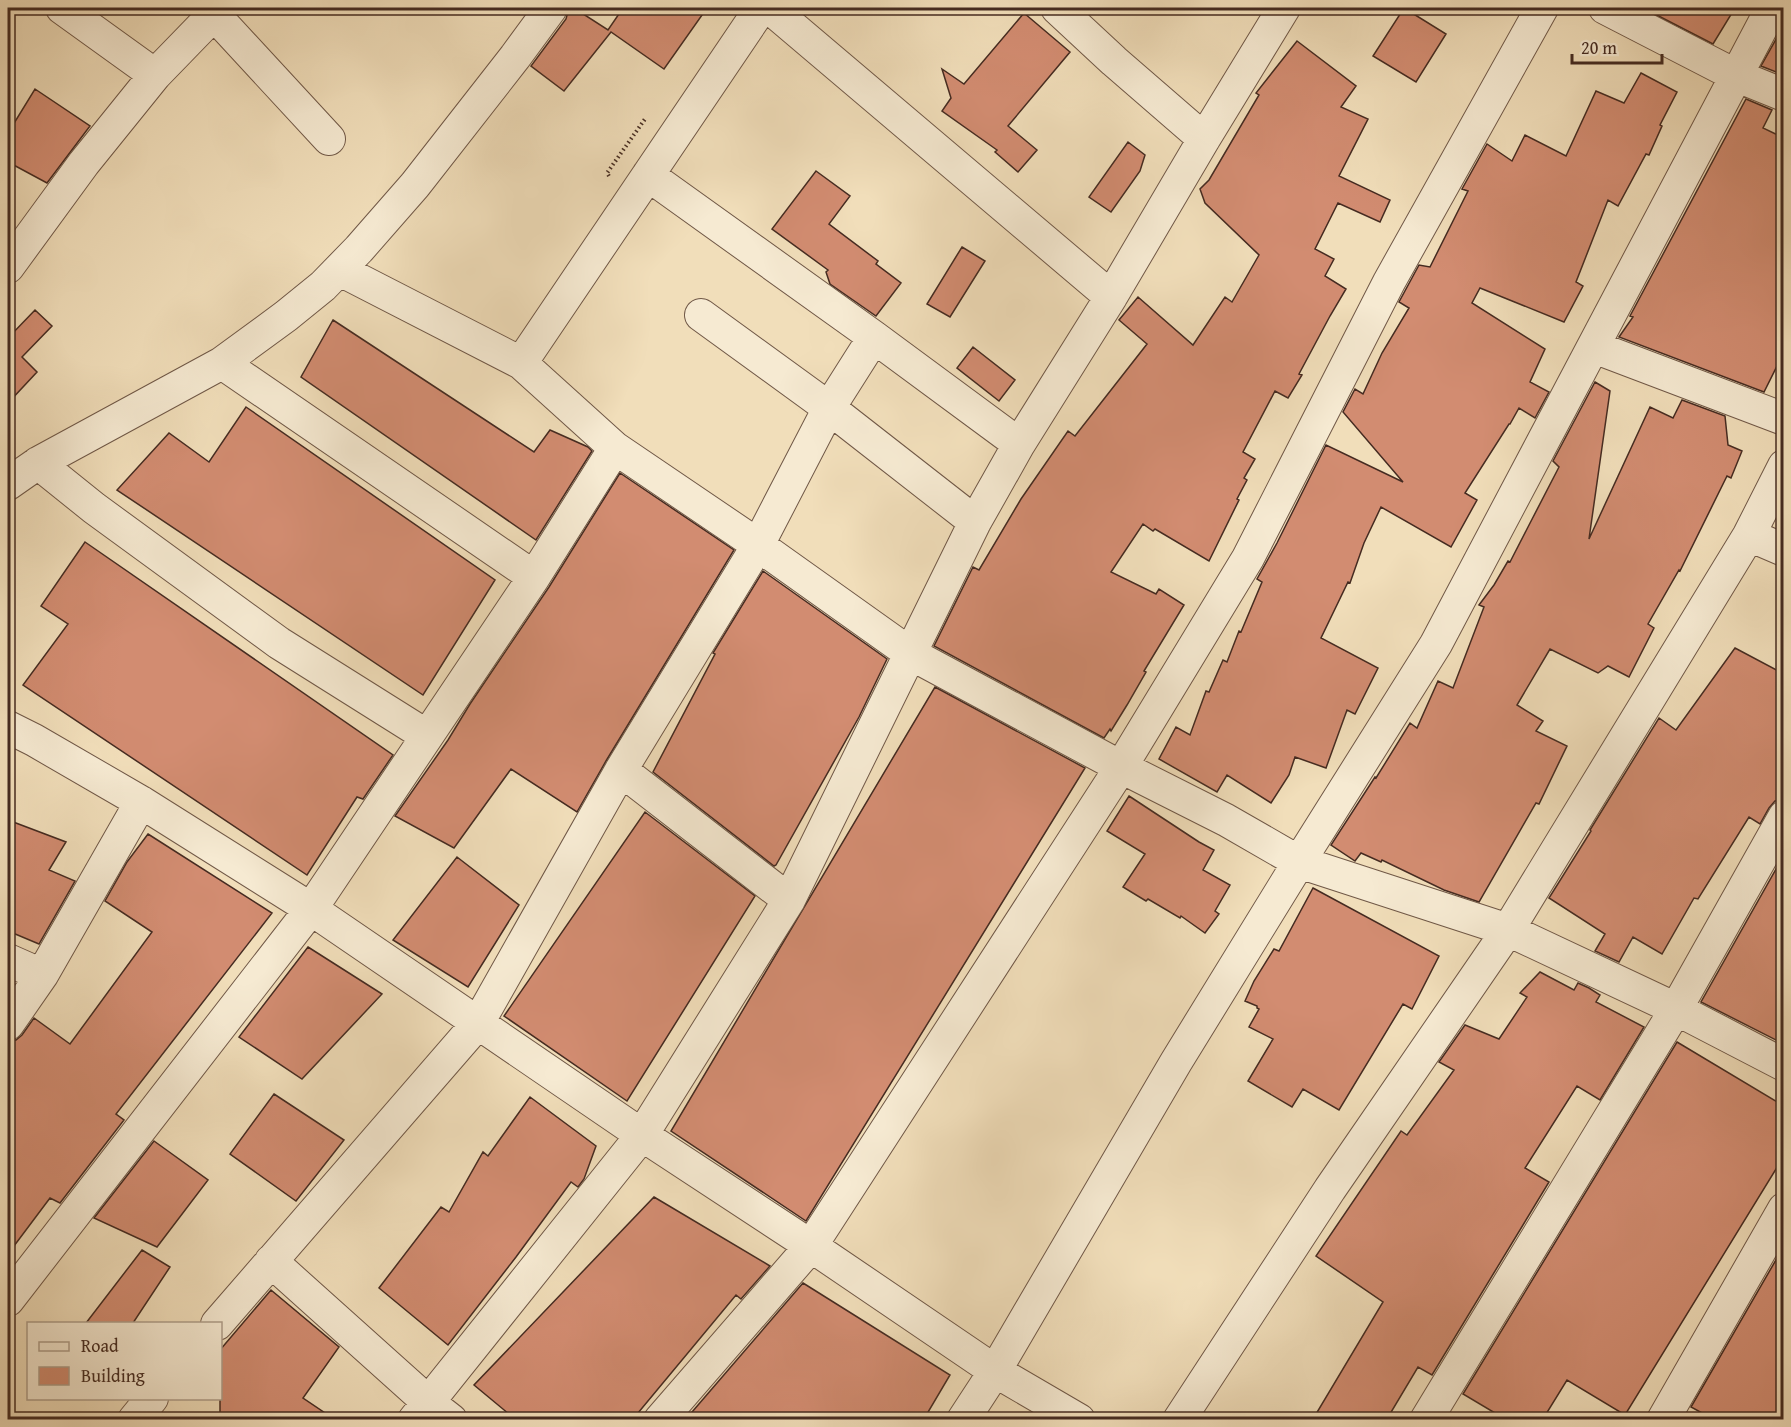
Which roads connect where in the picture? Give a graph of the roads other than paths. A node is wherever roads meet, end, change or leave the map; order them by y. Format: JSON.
{"nodes":[{"id":1,"x":62,"y":8,"type":"edge"},
{"id":2,"x":551,"y":8,"type":"edge"},
{"id":3,"x":761,"y":8,"type":"edge"},
{"id":4,"x":770,"y":8,"type":"edge"},
{"id":5,"x":1057,"y":8,"type":"edge"},
{"id":6,"x":1284,"y":8,"type":"edge"},
{"id":7,"x":1542,"y":8,"type":"edge"},
{"id":8,"x":1605,"y":8,"type":"edge"},
{"id":9,"x":1772,"y":8,"type":"edge"},
{"id":10,"x":214,"y":10,"type":"edge"},
{"id":11,"x":155,"y":75,"type":"junction"},
{"id":12,"x":1737,"y":76,"type":"junction"},
{"id":13,"x":1784,"y":95,"type":"edge"},
{"id":14,"x":329,"y":139,"type":"dead end"},
{"id":15,"x":1204,"y":139,"type":"junction"},
{"id":16,"x":648,"y":175,"type":"junction"},
{"id":17,"x":8,"y":267,"type":"edge"},
{"id":18,"x":340,"y":270,"type":"junction"},
{"id":19,"x":1112,"y":297,"type":"junction"},
{"id":20,"x":701,"y":315,"type":"dead end"},
{"id":21,"x":874,"y":337,"type":"junction"},
{"id":22,"x":1593,"y":347,"type":"junction"},
{"id":23,"x":222,"y":363,"type":"junction"},
{"id":24,"x":521,"y":363,"type":"junction"},
{"id":25,"x":829,"y":408,"type":"junction"},
{"id":26,"x":1784,"y":419,"type":"edge"},
{"id":27,"x":1019,"y":444,"type":"junction"},
{"id":28,"x":615,"y":448,"type":"junction"},
{"id":29,"x":38,"y":463,"type":"junction"},
{"id":30,"x":1784,"y":466,"type":"edge"},
{"id":31,"x":8,"y":484,"type":"edge"},
{"id":32,"x":975,"y":522,"type":"junction"},
{"id":33,"x":1749,"y":535,"type":"junction"},
{"id":34,"x":758,"y":545,"type":"junction"},
{"id":35,"x":1784,"y":550,"type":"edge"},
{"id":36,"x":534,"y":577,"type":"junction"},
{"id":37,"x":911,"y":654,"type":"junction"},
{"id":38,"x":8,"y":727,"type":"edge"},
{"id":39,"x":427,"y":736,"type":"junction"},
{"id":40,"x":1121,"y":767,"type":"junction"},
{"id":41,"x":621,"y":770,"type":"junction"},
{"id":42,"x":141,"y":802,"type":"junction"},
{"id":43,"x":1784,"y":818,"type":"edge"},
{"id":44,"x":1299,"y":862,"type":"junction"},
{"id":45,"x":789,"y":900,"type":"junction"},
{"id":46,"x":310,"y":909,"type":"junction"},
{"id":47,"x":1508,"y":930,"type":"junction"},
{"id":48,"x":8,"y":960,"type":"edge"},
{"id":49,"x":42,"y":975,"type":"junction"},
{"id":50,"x":1676,"y":1009,"type":"junction"},
{"id":51,"x":478,"y":1023,"type":"junction"},
{"id":52,"x":8,"y":1024,"type":"edge"},
{"id":53,"x":1784,"y":1065,"type":"edge"},
{"id":54,"x":642,"y":1135,"type":"junction"},
{"id":55,"x":1784,"y":1209,"type":"edge"},
{"id":56,"x":811,"y":1246,"type":"junction"},
{"id":57,"x":271,"y":1262,"type":"junction"},
{"id":58,"x":8,"y":1300,"type":"edge"},
{"id":59,"x":218,"y":1322,"type":"edge"},
{"id":60,"x":995,"y":1371,"type":"junction"},
{"id":61,"x":150,"y":1400,"type":"edge"},
{"id":62,"x":431,"y":1414,"type":"edge"},
{"id":63,"x":1673,"y":1415,"type":"edge"},
{"id":64,"x":134,"y":1419,"type":"edge"},
{"id":65,"x":660,"y":1419,"type":"edge"},
{"id":66,"x":963,"y":1419,"type":"edge"},
{"id":67,"x":1079,"y":1419,"type":"edge"},
{"id":68,"x":1179,"y":1419,"type":"edge"},
{"id":69,"x":1426,"y":1419,"type":"edge"}],
"edges":[{"from":1,"to":11,"type":"street"},
{"from":2,"to":18,"type":"street"},
{"from":3,"to":16,"type":"street"},
{"from":4,"to":19,"type":"street"},
{"from":5,"to":15,"type":"street"},
{"from":6,"to":15,"type":"street"},
{"from":7,"to":40,"type":"street"},
{"from":8,"to":12,"type":"street"},
{"from":9,"to":12,"type":"street"},
{"from":10,"to":11,"type":"street"},
{"from":10,"to":14,"type":"street"},
{"from":11,"to":17,"type":"street"},
{"from":12,"to":13,"type":"street"},
{"from":12,"to":22,"type":"street"},
{"from":15,"to":19,"type":"street"},
{"from":16,"to":21,"type":"street"},
{"from":16,"to":24,"type":"street"},
{"from":18,"to":23,"type":"street"},
{"from":18,"to":24,"type":"street"},
{"from":19,"to":27,"type":"street"},
{"from":20,"to":25,"type":"street"},
{"from":21,"to":25,"type":"street"},
{"from":21,"to":27,"type":"street"},
{"from":22,"to":26,"type":"street"},
{"from":22,"to":44,"type":"street"},
{"from":23,"to":29,"type":"street"},
{"from":23,"to":36,"type":"street"},
{"from":24,"to":28,"type":"street"},
{"from":25,"to":32,"type":"street"},
{"from":25,"to":34,"type":"street"},
{"from":27,"to":32,"type":"street"},
{"from":28,"to":34,"type":"street"},
{"from":28,"to":36,"type":"street"},
{"from":29,"to":31,"type":"street"},
{"from":29,"to":39,"type":"street"},
{"from":30,"to":33,"type":"street"},
{"from":32,"to":37,"type":"street"},
{"from":33,"to":35,"type":"street"},
{"from":33,"to":47,"type":"street"},
{"from":34,"to":37,"type":"street"},
{"from":34,"to":41,"type":"street"},
{"from":36,"to":39,"type":"street"},
{"from":37,"to":40,"type":"street"},
{"from":37,"to":45,"type":"street"},
{"from":38,"to":42,"type":"street"},
{"from":39,"to":46,"type":"street"},
{"from":40,"to":44,"type":"street"},
{"from":40,"to":56,"type":"street"},
{"from":41,"to":45,"type":"street"},
{"from":41,"to":51,"type":"street"},
{"from":42,"to":46,"type":"street"},
{"from":42,"to":49,"type":"street"},
{"from":43,"to":50,"type":"street"},
{"from":44,"to":47,"type":"street"},
{"from":44,"to":60,"type":"street"},
{"from":45,"to":54,"type":"street"},
{"from":46,"to":51,"type":"street"},
{"from":46,"to":58,"type":"street"},
{"from":47,"to":50,"type":"street"},
{"from":47,"to":68,"type":"street"},
{"from":48,"to":49,"type":"street"},
{"from":49,"to":52,"type":"street"},
{"from":50,"to":53,"type":"street"},
{"from":50,"to":69,"type":"street"},
{"from":51,"to":54,"type":"street"},
{"from":51,"to":57,"type":"street"},
{"from":54,"to":56,"type":"street"},
{"from":54,"to":62,"type":"street"},
{"from":55,"to":63,"type":"street"},
{"from":56,"to":60,"type":"street"},
{"from":56,"to":65,"type":"street"},
{"from":57,"to":59,"type":"street"},
{"from":57,"to":62,"type":"street"},
{"from":60,"to":66,"type":"street"},
{"from":60,"to":67,"type":"street"},
{"from":61,"to":64,"type":"street"}]}
